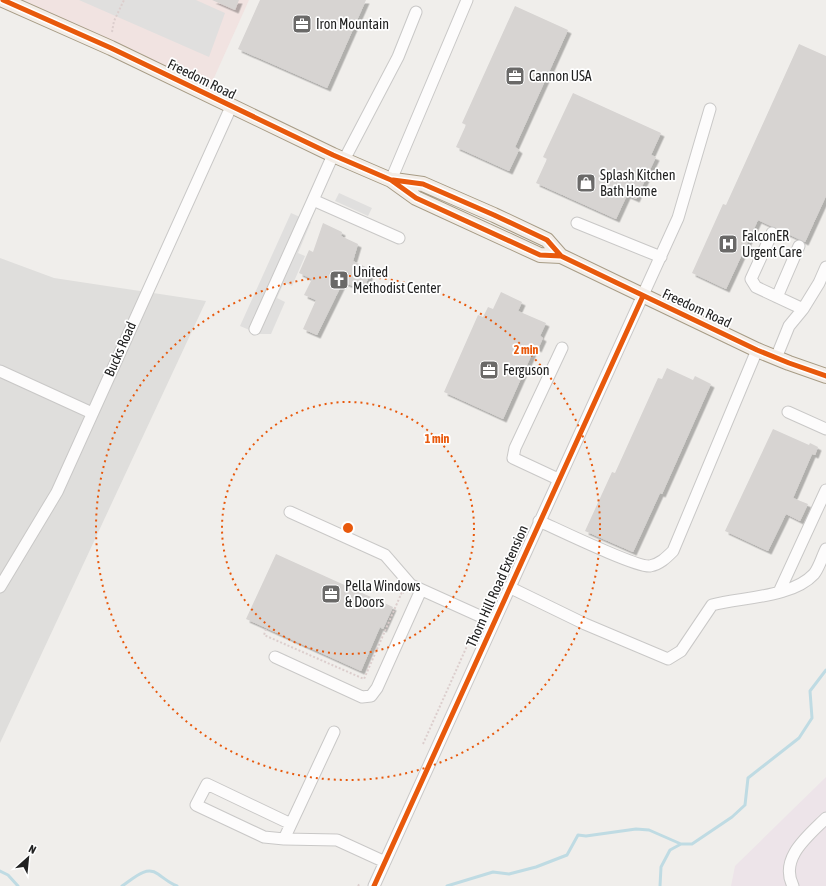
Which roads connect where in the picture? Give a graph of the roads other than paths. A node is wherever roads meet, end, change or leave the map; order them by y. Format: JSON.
{"nodes":[{"id":1,"x":3,"y":0,"type":"edge"},
{"id":2,"x":467,"y":0,"type":"edge"},
{"id":3,"x":416,"y":12,"type":"dead end"},
{"id":4,"x":231,"y":107,"type":"junction"},
{"id":5,"x":710,"y":109,"type":"dead end"},
{"id":6,"x":339,"y":157,"type":"junction"},
{"id":7,"x":391,"y":180,"type":"junction"},
{"id":8,"x":313,"y":200,"type":"junction"},
{"id":9,"x":577,"y":223,"type":"dead end"},
{"id":10,"x":772,"y":233,"type":"dead end"},
{"id":11,"x":399,"y":238,"type":"dead end"},
{"id":12,"x":799,"y":246,"type":"dead end"},
{"id":13,"x":661,"y":257,"type":"junction"},
{"id":14,"x":826,"y":267,"type":"edge"},
{"id":15,"x":643,"y":296,"type":"junction"},
{"id":16,"x":777,"y":297,"type":"junction"},
{"id":17,"x":803,"y":309,"type":"junction"},
{"id":18,"x":255,"y":329,"type":"dead end"},
{"id":19,"x":562,"y":348,"type":"dead end"},
{"id":20,"x":757,"y":350,"type":"junction"},
{"id":21,"x":776,"y":358,"type":"junction"},
{"id":22,"x":0,"y":371,"type":"edge"},
{"id":23,"x":826,"y":376,"type":"edge"},
{"id":24,"x":788,"y":412,"type":"dead end"},
{"id":25,"x":92,"y":413,"type":"junction"},
{"id":26,"x":826,"y":429,"type":"edge"},
{"id":27,"x":558,"y":479,"type":"junction"},
{"id":28,"x":826,"y":490,"type":"edge"},
{"id":29,"x":290,"y":512,"type":"dead end"},
{"id":30,"x":539,"y":521,"type":"junction"},
{"id":31,"x":826,"y":549,"type":"edge"},
{"id":32,"x":0,"y":587,"type":"edge"},
{"id":33,"x":509,"y":588,"type":"junction"},
{"id":34,"x":779,"y":592,"type":"junction"},
{"id":35,"x":419,"y":595,"type":"junction"},
{"id":36,"x":493,"y":622,"type":"junction"},
{"id":37,"x":275,"y":657,"type":"dead end"},
{"id":38,"x":334,"y":732,"type":"dead end"},
{"id":39,"x":826,"y":818,"type":"edge"},
{"id":40,"x":291,"y":824,"type":"junction"},
{"id":41,"x":284,"y":839,"type":"junction"},
{"id":42,"x":385,"y":862,"type":"junction"},
{"id":43,"x":374,"y":886,"type":"edge"},
{"id":44,"x":792,"y":886,"type":"edge"}],
"edges":[{"from":1,"to":4,"type":"main road","name":"Freedom Road"},
{"from":2,"to":7,"type":"street"},
{"from":3,"to":6,"type":"street"},
{"from":4,"to":6,"type":"main road","name":"Freedom Road"},
{"from":4,"to":25,"type":"street","name":"Bucks Road"},
{"from":5,"to":13,"type":"street","name":"Thorn Hill Road Extension"},
{"from":6,"to":7,"type":"main road","name":"Freedom Road"},
{"from":6,"to":8,"type":"street"},
{"from":7,"to":15,"type":"main road","name":"Freedom Road"},
{"from":8,"to":11,"type":"street"},
{"from":8,"to":18,"type":"street"},
{"from":9,"to":13,"type":"street"},
{"from":10,"to":16,"type":"street"},
{"from":12,"to":16,"type":"street"},
{"from":13,"to":15,"type":"street","name":"Thorn Hill Road Extension"},
{"from":14,"to":17,"type":"street"},
{"from":15,"to":20,"type":"main road","name":"Freedom Road"},
{"from":15,"to":27,"type":"street","name":"Thorn Hill Road Extension"},
{"from":16,"to":17,"type":"street"},
{"from":17,"to":21,"type":"street"},
{"from":19,"to":27,"type":"street"},
{"from":20,"to":21,"type":"main road","name":"Freedom Road"},
{"from":20,"to":30,"type":"street"},
{"from":21,"to":23,"type":"main road","name":"Freedom Road"},
{"from":22,"to":25,"type":"street"},
{"from":24,"to":26,"type":"street"},
{"from":25,"to":32,"type":"street","name":"Bucks Road"},
{"from":27,"to":30,"type":"street","name":"Thorn Hill Road Extension"},
{"from":28,"to":34,"type":"street"},
{"from":29,"to":35,"type":"street"},
{"from":30,"to":33,"type":"street","name":"Thorn Hill Road Extension"},
{"from":31,"to":34,"type":"street"},
{"from":33,"to":34,"type":"street"},
{"from":33,"to":36,"type":"street","name":"Thorn Hill Road Extension"},
{"from":35,"to":36,"type":"street"},
{"from":35,"to":37,"type":"street"},
{"from":36,"to":42,"type":"street","name":"Thorn Hill Road Extension"},
{"from":38,"to":40,"type":"street"},
{"from":39,"to":44,"type":"street"},
{"from":40,"to":41,"type":"street"},
{"from":40,"to":41,"type":"street"},
{"from":41,"to":42,"type":"street"},
{"from":42,"to":43,"type":"street","name":"Thorn Hill Road Extension"}]}
